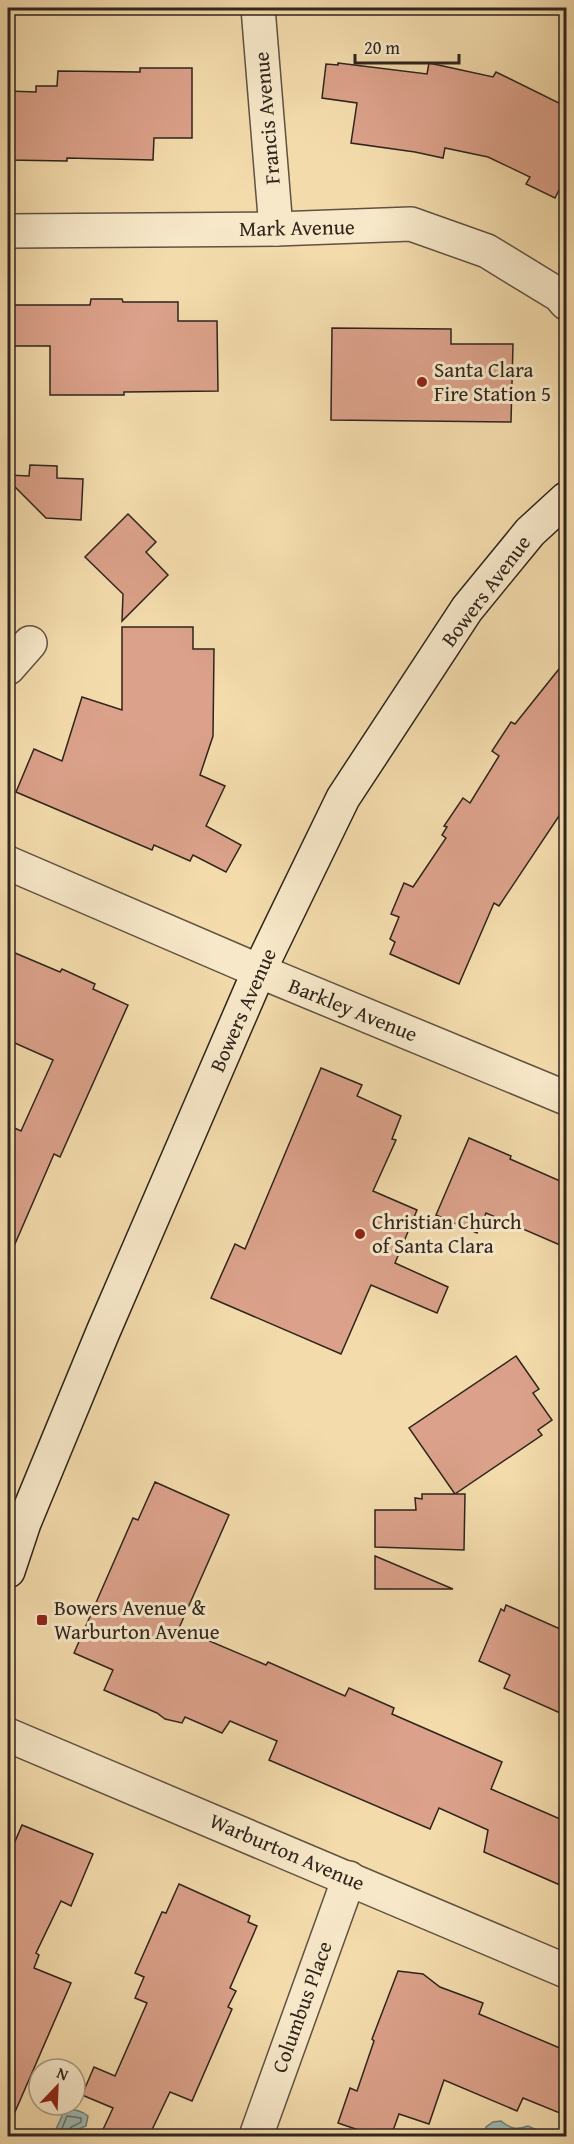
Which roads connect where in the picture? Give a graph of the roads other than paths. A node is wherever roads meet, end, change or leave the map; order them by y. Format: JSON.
{"nodes":[{"id":1,"x":258,"y":8,"type":"edge"},
{"id":2,"x":276,"y":229,"type":"junction"},
{"id":3,"x":8,"y":231,"type":"edge"},
{"id":4,"x":567,"y":303,"type":"edge"},
{"id":5,"x":567,"y":499,"type":"edge"},
{"id":6,"x":30,"y":643,"type":"dead end"},
{"id":7,"x":8,"y":668,"type":"edge"},
{"id":8,"x":8,"y":863,"type":"edge"},
{"id":9,"x":259,"y":971,"type":"junction"},
{"id":10,"x":567,"y":1098,"type":"edge"},
{"id":11,"x":8,"y":1571,"type":"edge"},
{"id":12,"x":8,"y":1735,"type":"edge"},
{"id":13,"x":349,"y":1878,"type":"junction"},
{"id":14,"x":567,"y":1971,"type":"edge"},
{"id":15,"x":256,"y":2136,"type":"edge"}],
"edges":[{"from":1,"to":2,"type":"street","name":"Francis Avenue"},
{"from":2,"to":3,"type":"street","name":"Mark Avenue"},
{"from":2,"to":4,"type":"street","name":"Mark Avenue"},
{"from":5,"to":9,"type":"street","name":"Bowers Avenue"},
{"from":6,"to":7,"type":"street"},
{"from":8,"to":9,"type":"street","name":"Barkley Avenue"},
{"from":9,"to":10,"type":"street","name":"Barkley Avenue"},
{"from":9,"to":11,"type":"street","name":"Bowers Avenue"},
{"from":12,"to":13,"type":"street","name":"Warburton Avenue"},
{"from":13,"to":14,"type":"street","name":"Warburton Avenue"},
{"from":13,"to":15,"type":"street","name":"Columbus Place"}]}
